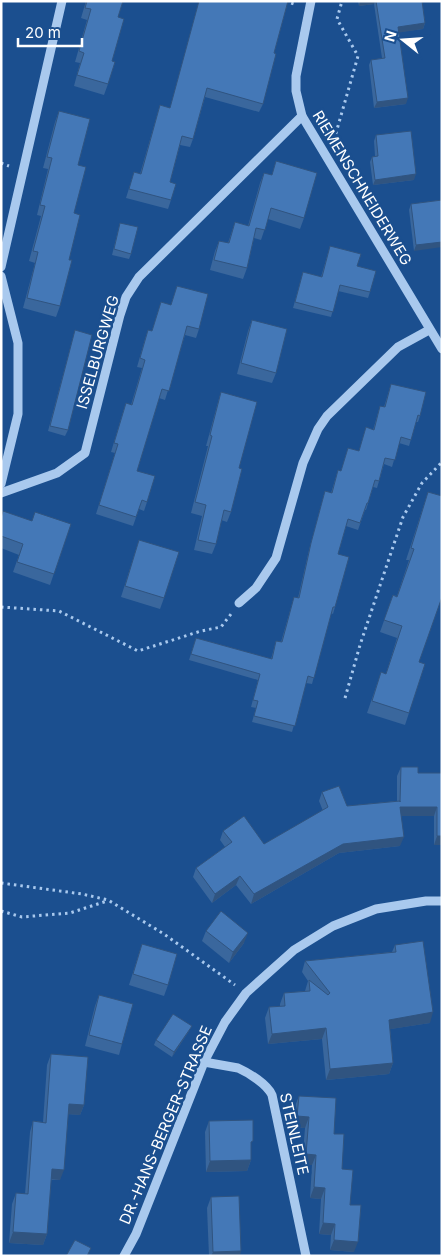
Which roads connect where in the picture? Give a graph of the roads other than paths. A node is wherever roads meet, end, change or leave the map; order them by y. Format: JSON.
{"nodes":[{"id":1,"x":62,"y":1,"type":"edge"},
{"id":2,"x":311,"y":1,"type":"edge"},
{"id":3,"x":302,"y":116,"type":"junction"},
{"id":4,"x":1,"y":267,"type":"edge"},
{"id":5,"x":1,"y":276,"type":"edge"},
{"id":6,"x":429,"y":330,"type":"junction"},
{"id":7,"x":442,"y":349,"type":"edge"},
{"id":8,"x":1,"y":484,"type":"edge"},
{"id":9,"x":1,"y":493,"type":"edge"},
{"id":10,"x":239,"y":603,"type":"road end"},
{"id":11,"x":442,"y":901,"type":"edge"},
{"id":12,"x":204,"y":1062,"type":"junction"},
{"id":13,"x":124,"y":1256,"type":"edge"},
{"id":14,"x":306,"y":1256,"type":"edge"}],
"edges":[{"from":1,"to":4,"type":"street"},
{"from":2,"to":3,"type":"street","name":"RIEMENSCHNEIDERWEG"},
{"from":3,"to":6,"type":"street","name":"RIEMENSCHNEIDERWEG"},
{"from":3,"to":9,"type":"street","name":"ISSELBURGWEG"},
{"from":5,"to":8,"type":"street"},
{"from":6,"to":7,"type":"street","name":"RIEMENSCHNEIDERWEG"},
{"from":6,"to":10,"type":"street"},
{"from":11,"to":12,"type":"street","name":"DR.-HANS-BERGER-STRASSE"},
{"from":12,"to":13,"type":"street","name":"DR.-HANS-BERGER-STRASSE"},
{"from":12,"to":14,"type":"street","name":"STEINLEITE"}]}
